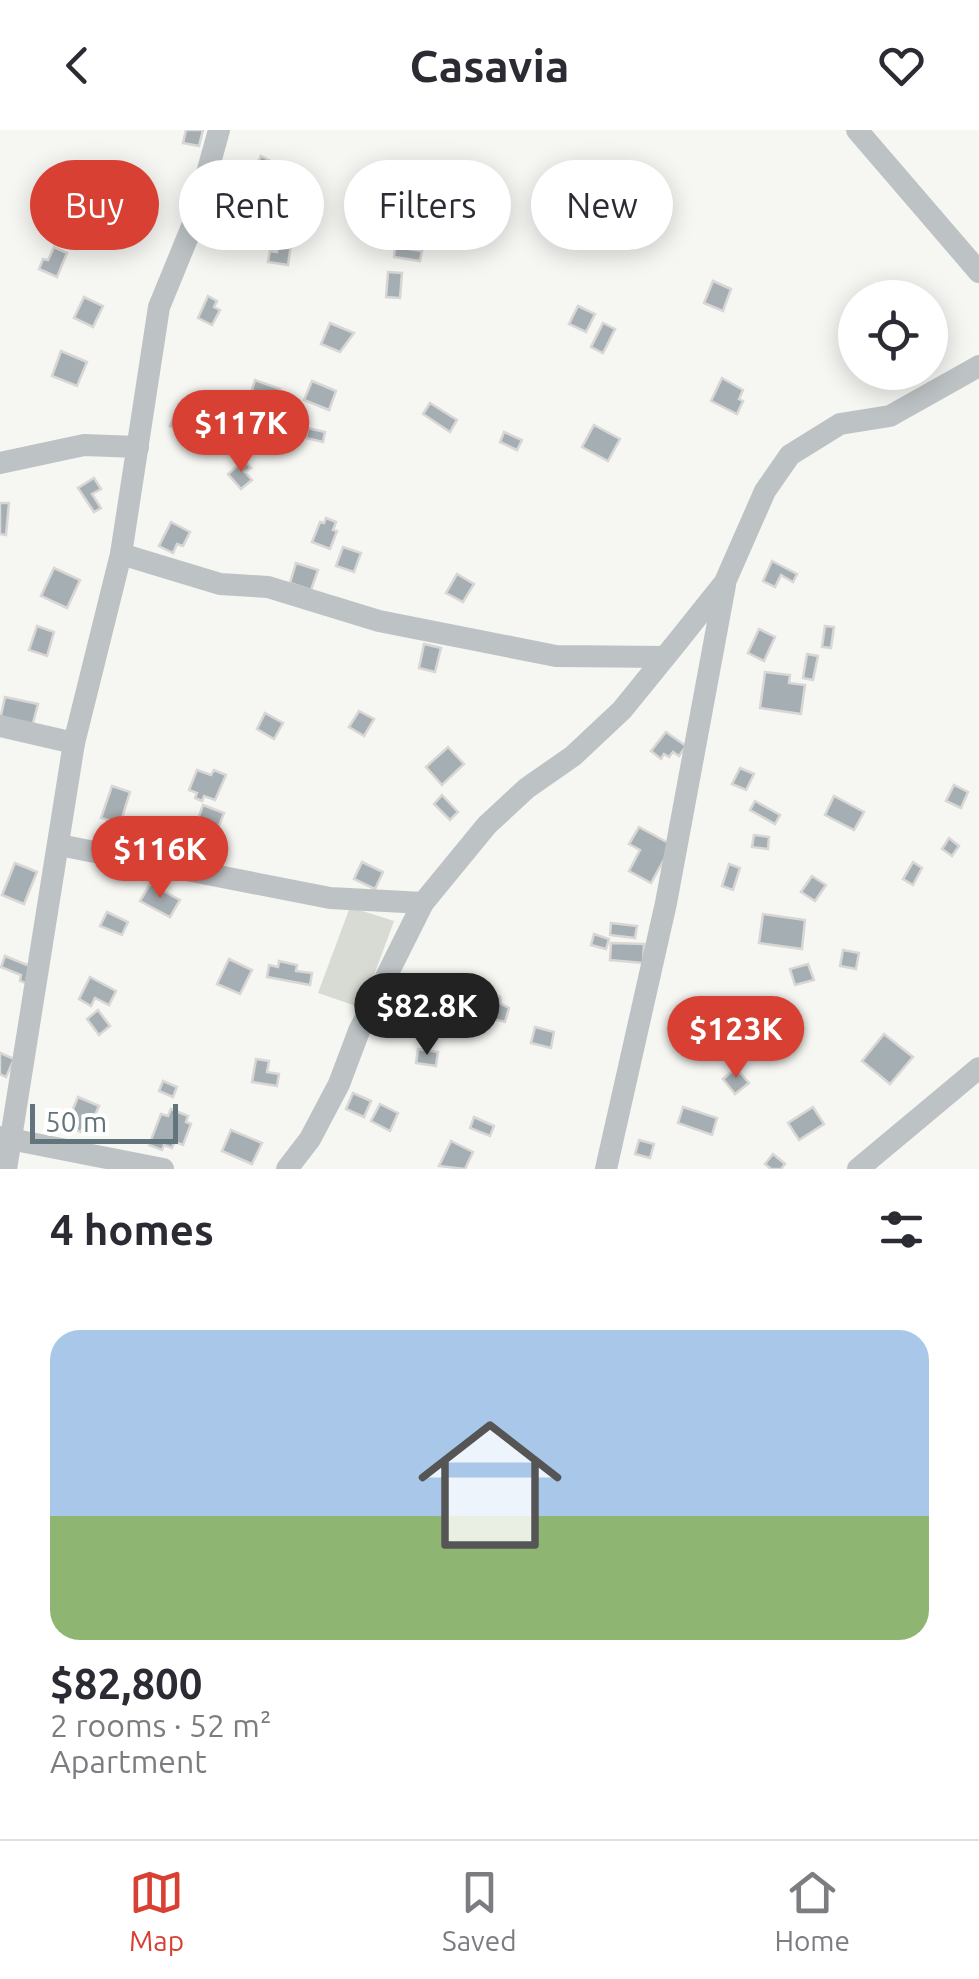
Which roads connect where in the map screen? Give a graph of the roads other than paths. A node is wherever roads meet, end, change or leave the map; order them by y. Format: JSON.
{"nodes":[{"id":1,"x":220,"y":130,"type":"edge"},
{"id":2,"x":857,"y":130,"type":"edge"},
{"id":3,"x":979,"y":272,"type":"edge"},
{"id":4,"x":979,"y":366,"type":"edge"},
{"id":5,"x":138,"y":447,"type":"junction"},
{"id":6,"x":0,"y":463,"type":"edge"},
{"id":7,"x":121,"y":554,"type":"junction"},
{"id":8,"x":726,"y":582,"type":"junction"},
{"id":9,"x":665,"y":658,"type":"junction"},
{"id":10,"x":0,"y":726,"type":"edge"},
{"id":11,"x":74,"y":743,"type":"junction"},
{"id":12,"x":59,"y":845,"type":"junction"},
{"id":13,"x":423,"y":903,"type":"junction"},
{"id":14,"x":979,"y":1068,"type":"edge"},
{"id":15,"x":6,"y":1139,"type":"edge"},
{"id":16,"x":6,"y":1169,"type":"edge"},
{"id":17,"x":163,"y":1169,"type":"edge"},
{"id":18,"x":286,"y":1169,"type":"edge"},
{"id":19,"x":606,"y":1169,"type":"edge"},
{"id":20,"x":858,"y":1169,"type":"edge"}],
"edges":[{"from":1,"to":5,"type":"street"},
{"from":2,"to":3,"type":"street"},
{"from":4,"to":8,"type":"street"},
{"from":5,"to":6,"type":"street"},
{"from":5,"to":7,"type":"street"},
{"from":7,"to":9,"type":"street"},
{"from":7,"to":11,"type":"street"},
{"from":8,"to":9,"type":"street"},
{"from":8,"to":19,"type":"street"},
{"from":9,"to":13,"type":"street"},
{"from":10,"to":11,"type":"street"},
{"from":11,"to":12,"type":"street"},
{"from":12,"to":13,"type":"street"},
{"from":12,"to":15,"type":"street"},
{"from":13,"to":18,"type":"street"},
{"from":14,"to":20,"type":"street"},
{"from":15,"to":16,"type":"street"},
{"from":15,"to":17,"type":"street"}]}
